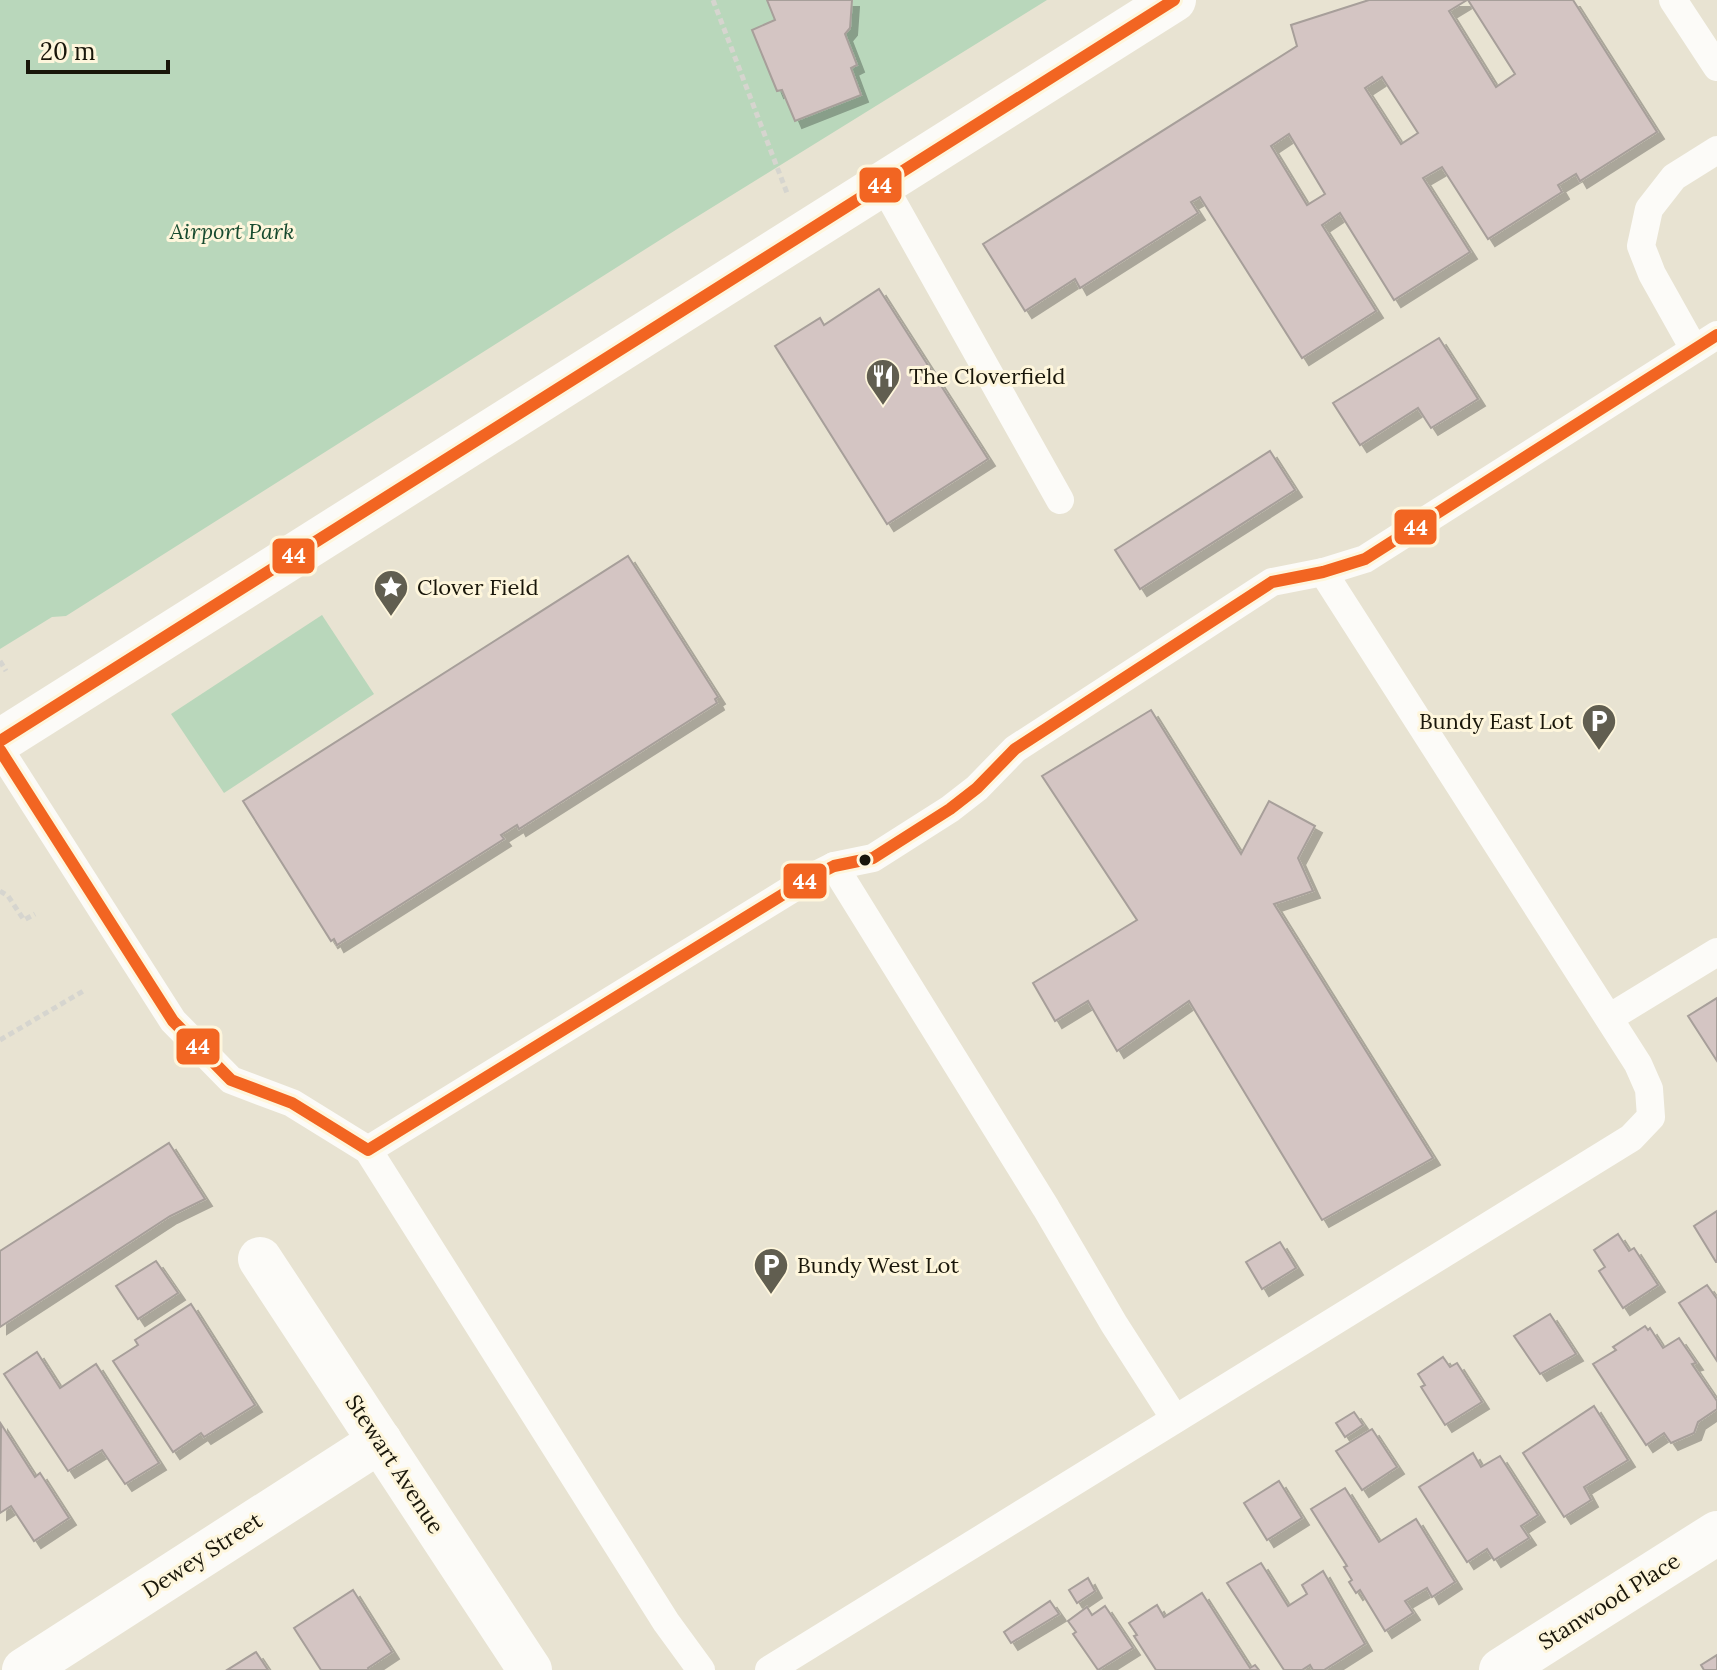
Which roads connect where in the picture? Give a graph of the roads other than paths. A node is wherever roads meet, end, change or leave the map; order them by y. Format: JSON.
{"nodes":[{"id":1,"x":1174,"y":0,"type":"edge"},
{"id":2,"x":1673,"y":0,"type":"edge"},
{"id":3,"x":1717,"y":67,"type":"edge"},
{"id":4,"x":1717,"y":150,"type":"edge"},
{"id":5,"x":882,"y":183,"type":"junction"},
{"id":6,"x":1706,"y":342,"type":"edge"},
{"id":7,"x":1060,"y":500,"type":"dead end"},
{"id":8,"x":1323,"y":572,"type":"junction"},
{"id":9,"x":0,"y":741,"type":"edge"},
{"id":10,"x":0,"y":750,"type":"edge"},
{"id":11,"x":834,"y":866,"type":"junction"},
{"id":12,"x":1717,"y":952,"type":"edge"},
{"id":13,"x":1609,"y":1018,"type":"junction"},
{"id":14,"x":368,"y":1150,"type":"junction"},
{"id":15,"x":260,"y":1259,"type":"dead end"},
{"id":16,"x":1175,"y":1419,"type":"junction"},
{"id":17,"x":380,"y":1441,"type":"junction"},
{"id":18,"x":1717,"y":1533,"type":"edge"},
{"id":19,"x":24,"y":1670,"type":"edge"},
{"id":20,"x":530,"y":1670,"type":"edge"},
{"id":21,"x":701,"y":1670,"type":"edge"},
{"id":22,"x":769,"y":1670,"type":"edge"},
{"id":23,"x":1501,"y":1670,"type":"edge"}],
"edges":[{"from":1,"to":5,"type":"street"},
{"from":2,"to":3,"type":"lane"},
{"from":4,"to":6,"type":"lane"},
{"from":5,"to":7,"type":"lane"},
{"from":5,"to":9,"type":"street"},
{"from":6,"to":8,"type":"lane"},
{"from":8,"to":11,"type":"lane"},
{"from":8,"to":13,"type":"lane"},
{"from":10,"to":14,"type":"lane"},
{"from":11,"to":14,"type":"lane"},
{"from":11,"to":16,"type":"lane"},
{"from":12,"to":13,"type":"lane"},
{"from":13,"to":16,"type":"lane"},
{"from":14,"to":21,"type":"lane"},
{"from":15,"to":17,"type":"street","name":"Stewart Avenue"},
{"from":16,"to":22,"type":"lane"},
{"from":17,"to":19,"type":"street","name":"Dewey Street"},
{"from":17,"to":20,"type":"street","name":"Stewart Avenue"},
{"from":18,"to":23,"type":"street","name":"Stanwood Place"}]}
